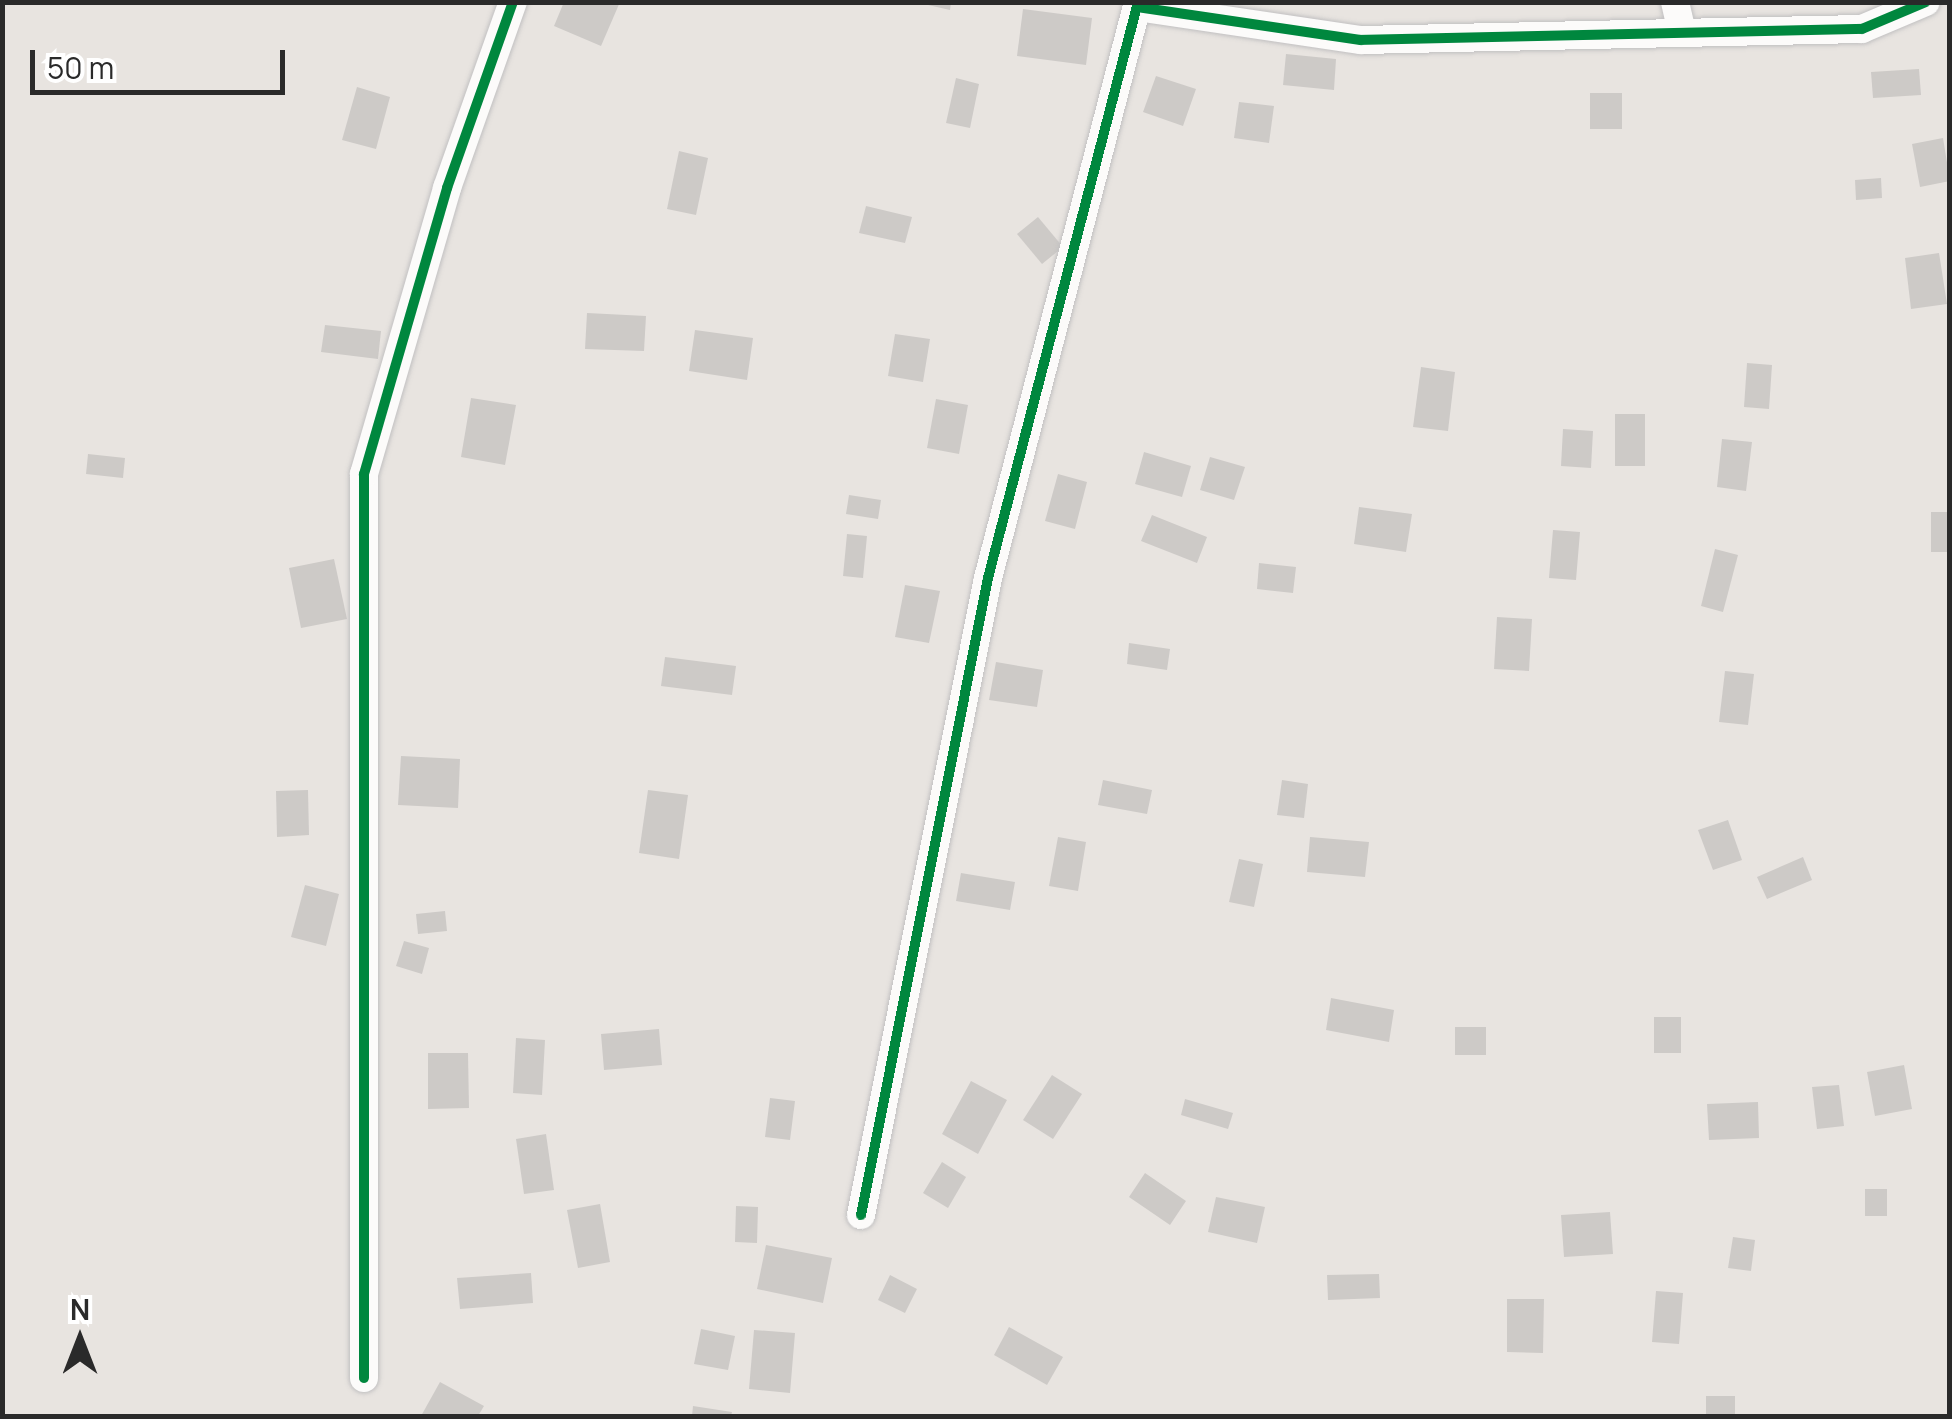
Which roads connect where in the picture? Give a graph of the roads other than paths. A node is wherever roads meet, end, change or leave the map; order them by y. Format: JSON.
{"nodes":[{"id":1,"x":513,"y":2,"type":"edge"},
{"id":2,"x":1926,"y":2,"type":"edge"},
{"id":3,"x":1138,"y":5,"type":"edge"},
{"id":4,"x":1678,"y":16,"type":"edge"},
{"id":5,"x":861,"y":1215,"type":"dead end"},
{"id":6,"x":364,"y":1378,"type":"dead end"}],
"edges":[{"from":1,"to":6,"type":"street"},
{"from":2,"to":4,"type":"street"},
{"from":3,"to":4,"type":"street"},
{"from":3,"to":5,"type":"street"}]}
